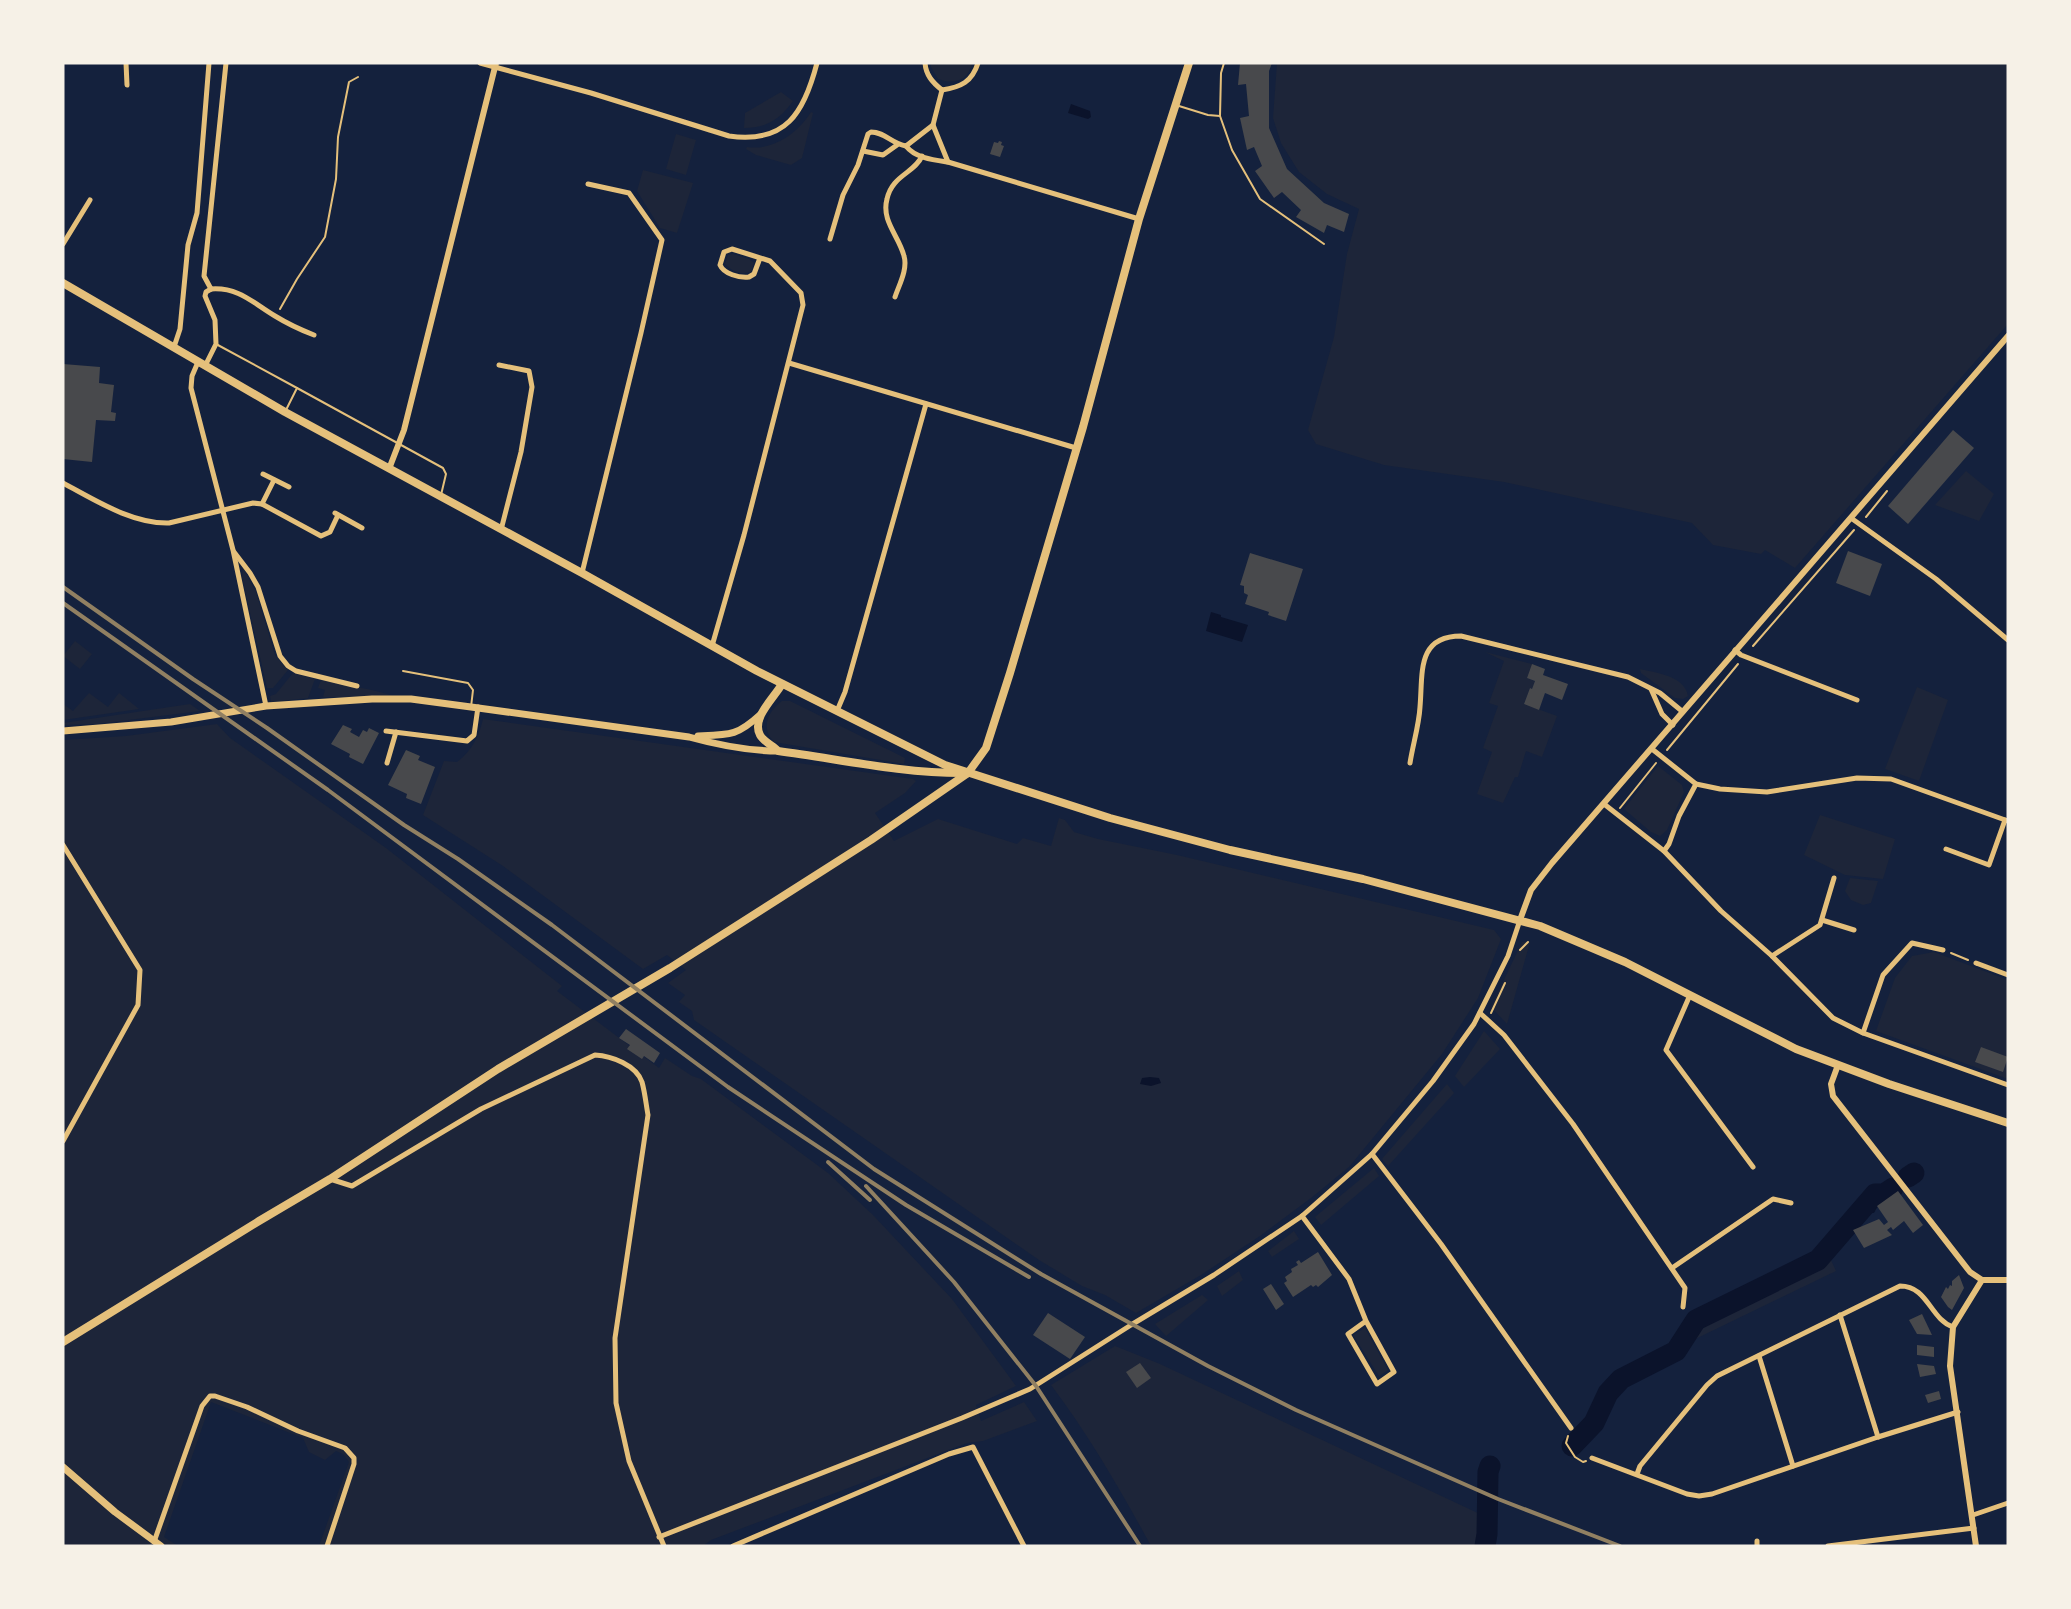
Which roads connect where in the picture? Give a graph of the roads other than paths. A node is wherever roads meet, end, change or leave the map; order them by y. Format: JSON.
{"nodes":[{"id":1,"x":126,"y":63,"type":"edge"},
{"id":2,"x":209,"y":63,"type":"edge"},
{"id":3,"x":226,"y":63,"type":"edge"},
{"id":4,"x":480,"y":63,"type":"edge"},
{"id":5,"x":817,"y":63,"type":"edge"},
{"id":6,"x":925,"y":63,"type":"edge"},
{"id":7,"x":978,"y":63,"type":"edge"},
{"id":8,"x":1189,"y":63,"type":"edge"},
{"id":9,"x":1224,"y":63,"type":"edge"},
{"id":10,"x":495,"y":65,"type":"edge"},
{"id":11,"x":127,"y":85,"type":"dead end"},
{"id":12,"x":942,"y":90,"type":"junction"},
{"id":13,"x":1175,"y":105,"type":"junction"},
{"id":14,"x":1220,"y":116,"type":"junction"},
{"id":15,"x":933,"y":125,"type":"junction"},
{"id":16,"x":897,"y":145,"type":"junction"},
{"id":17,"x":906,"y":146,"type":"junction"},
{"id":18,"x":863,"y":151,"type":"junction"},
{"id":19,"x":922,"y":156,"type":"junction"},
{"id":20,"x":948,"y":162,"type":"junction"},
{"id":21,"x":588,"y":184,"type":"dead end"},
{"id":22,"x":90,"y":200,"type":"dead end"},
{"id":23,"x":1139,"y":219,"type":"junction"},
{"id":24,"x":830,"y":239,"type":"dead end"},
{"id":25,"x":63,"y":244,"type":"edge"},
{"id":26,"x":1324,"y":244,"type":"dead end"},
{"id":27,"x":760,"y":258,"type":"junction"},
{"id":28,"x":64,"y":287,"type":"edge"},
{"id":29,"x":211,"y":289,"type":"junction"},
{"id":30,"x":895,"y":297,"type":"dead end"},
{"id":31,"x":314,"y":335,"type":"dead end"},
{"id":32,"x":2008,"y":336,"type":"edge"},
{"id":33,"x":216,"y":344,"type":"junction"},
{"id":34,"x":174,"y":347,"type":"junction"},
{"id":35,"x":789,"y":363,"type":"junction"},
{"id":36,"x":201,"y":364,"type":"junction"},
{"id":37,"x":499,"y":365,"type":"dead end"},
{"id":38,"x":297,"y":388,"type":"junction"},
{"id":39,"x":926,"y":404,"type":"junction"},
{"id":40,"x":285,"y":412,"type":"junction"},
{"id":41,"x":400,"y":443,"type":"junction"},
{"id":42,"x":1076,"y":448,"type":"junction"},
{"id":43,"x":390,"y":469,"type":"junction"},
{"id":44,"x":263,"y":474,"type":"dead end"},
{"id":45,"x":274,"y":480,"type":"junction"},
{"id":46,"x":63,"y":483,"type":"edge"},
{"id":47,"x":289,"y":487,"type":"dead end"},
{"id":48,"x":440,"y":498,"type":"junction"},
{"id":49,"x":262,"y":504,"type":"junction"},
{"id":50,"x":222,"y":510,"type":"junction"},
{"id":51,"x":1851,"y":518,"type":"junction"},
{"id":52,"x":362,"y":528,"type":"dead end"},
{"id":53,"x":501,"y":530,"type":"junction"},
{"id":54,"x":233,"y":550,"type":"junction"},
{"id":55,"x":582,"y":573,"type":"junction"},
{"id":56,"x":2008,"y":640,"type":"edge"},
{"id":57,"x":712,"y":646,"type":"junction"},
{"id":58,"x":1735,"y":650,"type":"junction"},
{"id":59,"x":403,"y":671,"type":"dead end"},
{"id":60,"x":782,"y":684,"type":"junction"},
{"id":61,"x":357,"y":686,"type":"dead end"},
{"id":62,"x":1651,"y":689,"type":"junction"},
{"id":63,"x":1857,"y":700,"type":"dead end"},
{"id":64,"x":266,"y":706,"type":"junction"},
{"id":65,"x":474,"y":707,"type":"junction"},
{"id":66,"x":837,"y":711,"type":"junction"},
{"id":67,"x":1683,"y":712,"type":"junction"},
{"id":68,"x":761,"y":714,"type":"junction"},
{"id":69,"x":1672,"y":725,"type":"junction"},
{"id":70,"x":63,"y":731,"type":"edge"},
{"id":71,"x":386,"y":731,"type":"dead end"},
{"id":72,"x":396,"y":732,"type":"junction"},
{"id":73,"x":689,"y":736,"type":"junction"},
{"id":74,"x":1652,"y":749,"type":"junction"},
{"id":75,"x":778,"y":751,"type":"junction"},
{"id":76,"x":387,"y":763,"type":"dead end"},
{"id":77,"x":1410,"y":763,"type":"dead end"},
{"id":78,"x":968,"y":772,"type":"junction"},
{"id":79,"x":1696,"y":784,"type":"junction"},
{"id":80,"x":1604,"y":804,"type":"junction"},
{"id":81,"x":2006,"y":821,"type":"edge"},
{"id":82,"x":63,"y":845,"type":"edge"},
{"id":83,"x":1947,"y":849,"type":"dead end"},
{"id":84,"x":1664,"y":851,"type":"junction"},
{"id":85,"x":1834,"y":878,"type":"dead end"},
{"id":86,"x":1520,"y":920,"type":"junction"},
{"id":87,"x":1822,"y":920,"type":"junction"},
{"id":88,"x":1854,"y":930,"type":"dead end"},
{"id":89,"x":1943,"y":950,"type":"dead end"},
{"id":90,"x":1772,"y":956,"type":"junction"},
{"id":91,"x":1976,"y":963,"type":"road end"},
{"id":92,"x":2008,"y":975,"type":"edge"},
{"id":93,"x":1689,"y":995,"type":"junction"},
{"id":94,"x":1480,"y":1013,"type":"junction"},
{"id":95,"x":1863,"y":1033,"type":"junction"},
{"id":96,"x":1838,"y":1065,"type":"junction"},
{"id":97,"x":2008,"y":1085,"type":"edge"},
{"id":98,"x":2008,"y":1123,"type":"edge"},
{"id":99,"x":63,"y":1142,"type":"edge"},
{"id":100,"x":1372,"y":1154,"type":"junction"},
{"id":101,"x":1752,"y":1167,"type":"dead end"},
{"id":102,"x":330,"y":1179,"type":"junction"},
{"id":103,"x":1791,"y":1203,"type":"dead end"},
{"id":104,"x":1302,"y":1215,"type":"junction"},
{"id":105,"x":1672,"y":1268,"type":"junction"},
{"id":106,"x":1982,"y":1280,"type":"junction"},
{"id":107,"x":2008,"y":1280,"type":"edge"},
{"id":108,"x":1683,"y":1307,"type":"dead end"},
{"id":109,"x":1840,"y":1316,"type":"junction"},
{"id":110,"x":1366,"y":1321,"type":"junction"},
{"id":111,"x":1953,"y":1327,"type":"junction"},
{"id":112,"x":63,"y":1342,"type":"edge"},
{"id":113,"x":1759,"y":1356,"type":"junction"},
{"id":114,"x":1958,"y":1412,"type":"junction"},
{"id":115,"x":1571,"y":1428,"type":"dead end"},
{"id":116,"x":1878,"y":1437,"type":"junction"},
{"id":117,"x":1592,"y":1458,"type":"dead end"},
{"id":118,"x":1793,"y":1466,"type":"junction"},
{"id":119,"x":63,"y":1467,"type":"edge"},
{"id":120,"x":1637,"y":1474,"type":"junction"},
{"id":121,"x":2008,"y":1503,"type":"edge"},
{"id":122,"x":1972,"y":1515,"type":"junction"},
{"id":123,"x":1974,"y":1528,"type":"junction"},
{"id":124,"x":659,"y":1537,"type":"junction"},
{"id":125,"x":157,"y":1544,"type":"edge"},
{"id":126,"x":327,"y":1546,"type":"edge"},
{"id":127,"x":664,"y":1546,"type":"edge"},
{"id":128,"x":733,"y":1546,"type":"edge"},
{"id":129,"x":1024,"y":1546,"type":"edge"},
{"id":130,"x":1828,"y":1546,"type":"edge"},
{"id":131,"x":1976,"y":1546,"type":"edge"}],
"edges":[{"from":1,"to":11,"type":"street"},
{"from":2,"to":34,"type":"street"},
{"from":3,"to":29,"type":"street"},
{"from":4,"to":10,"type":"street"},
{"from":5,"to":10,"type":"street"},
{"from":6,"to":12,"type":"street"},
{"from":7,"to":12,"type":"street"},
{"from":8,"to":13,"type":"highway"},
{"from":9,"to":14,"type":"lane"},
{"from":10,"to":41,"type":"street"},
{"from":12,"to":15,"type":"street"},
{"from":13,"to":14,"type":"lane"},
{"from":13,"to":23,"type":"highway"},
{"from":14,"to":26,"type":"lane"},
{"from":15,"to":17,"type":"street"},
{"from":15,"to":20,"type":"street"},
{"from":16,"to":17,"type":"street"},
{"from":16,"to":18,"type":"street"},
{"from":16,"to":18,"type":"street"},
{"from":17,"to":19,"type":"street"},
{"from":18,"to":24,"type":"street"},
{"from":19,"to":20,"type":"street"},
{"from":19,"to":30,"type":"street"},
{"from":20,"to":23,"type":"street"},
{"from":21,"to":55,"type":"street"},
{"from":22,"to":25,"type":"street"},
{"from":23,"to":42,"type":"highway"},
{"from":27,"to":27,"type":"street"},
{"from":27,"to":35,"type":"street"},
{"from":28,"to":34,"type":"highway"},
{"from":29,"to":31,"type":"street"},
{"from":29,"to":33,"type":"street"},
{"from":32,"to":51,"type":"street"},
{"from":33,"to":36,"type":"street"},
{"from":33,"to":38,"type":"lane"},
{"from":34,"to":36,"type":"highway"},
{"from":35,"to":39,"type":"street"},
{"from":35,"to":57,"type":"street"},
{"from":36,"to":40,"type":"highway"},
{"from":36,"to":50,"type":"street"},
{"from":37,"to":53,"type":"street"},
{"from":38,"to":40,"type":"lane"},
{"from":38,"to":41,"type":"lane"},
{"from":39,"to":42,"type":"street"},
{"from":39,"to":66,"type":"street"},
{"from":40,"to":43,"type":"highway"},
{"from":41,"to":43,"type":"street"},
{"from":41,"to":48,"type":"lane"},
{"from":42,"to":78,"type":"highway"},
{"from":43,"to":48,"type":"highway"},
{"from":44,"to":45,"type":"street"},
{"from":45,"to":47,"type":"street"},
{"from":45,"to":49,"type":"street"},
{"from":46,"to":50,"type":"street"},
{"from":48,"to":53,"type":"highway"},
{"from":49,"to":50,"type":"street"},
{"from":49,"to":52,"type":"street"},
{"from":50,"to":54,"type":"street"},
{"from":51,"to":56,"type":"street"},
{"from":51,"to":58,"type":"street"},
{"from":53,"to":55,"type":"highway"},
{"from":54,"to":61,"type":"street"},
{"from":54,"to":64,"type":"street"},
{"from":55,"to":57,"type":"highway"},
{"from":57,"to":60,"type":"highway"},
{"from":58,"to":63,"type":"street"},
{"from":58,"to":67,"type":"street"},
{"from":59,"to":65,"type":"lane"},
{"from":60,"to":66,"type":"highway"},
{"from":60,"to":68,"type":"highway"},
{"from":62,"to":67,"type":"street"},
{"from":62,"to":69,"type":"street"},
{"from":62,"to":77,"type":"street"},
{"from":64,"to":65,"type":"main road"},
{"from":64,"to":70,"type":"main road"},
{"from":65,"to":72,"type":"street"},
{"from":65,"to":73,"type":"main road"},
{"from":66,"to":78,"type":"highway"},
{"from":67,"to":69,"type":"street"},
{"from":68,"to":73,"type":"main road"},
{"from":68,"to":75,"type":"highway"},
{"from":69,"to":74,"type":"street"},
{"from":71,"to":72,"type":"street"},
{"from":72,"to":76,"type":"street"},
{"from":73,"to":75,"type":"main road"},
{"from":74,"to":79,"type":"street"},
{"from":74,"to":80,"type":"street"},
{"from":75,"to":78,"type":"highway"},
{"from":78,"to":86,"type":"highway"},
{"from":78,"to":102,"type":"main road"},
{"from":79,"to":81,"type":"street"},
{"from":79,"to":84,"type":"street"},
{"from":80,"to":84,"type":"street"},
{"from":80,"to":86,"type":"street"},
{"from":81,"to":83,"type":"street"},
{"from":82,"to":99,"type":"street"},
{"from":84,"to":90,"type":"street"},
{"from":85,"to":87,"type":"street"},
{"from":86,"to":93,"type":"highway"},
{"from":86,"to":94,"type":"street"},
{"from":87,"to":88,"type":"street"},
{"from":87,"to":90,"type":"street"},
{"from":89,"to":95,"type":"street"},
{"from":90,"to":95,"type":"street"},
{"from":91,"to":92,"type":"street"},
{"from":93,"to":96,"type":"highway"},
{"from":93,"to":101,"type":"street"},
{"from":94,"to":100,"type":"street"},
{"from":94,"to":105,"type":"street"},
{"from":95,"to":97,"type":"street"},
{"from":96,"to":98,"type":"highway"},
{"from":96,"to":106,"type":"street"},
{"from":100,"to":104,"type":"street"},
{"from":100,"to":115,"type":"street"},
{"from":102,"to":112,"type":"main road"},
{"from":102,"to":124,"type":"street"},
{"from":103,"to":105,"type":"street"},
{"from":104,"to":110,"type":"street"},
{"from":104,"to":124,"type":"street"},
{"from":105,"to":108,"type":"street"},
{"from":106,"to":107,"type":"street"},
{"from":106,"to":111,"type":"street"},
{"from":109,"to":111,"type":"street"},
{"from":109,"to":113,"type":"street"},
{"from":109,"to":116,"type":"street"},
{"from":110,"to":110,"type":"street"},
{"from":111,"to":114,"type":"street"},
{"from":113,"to":118,"type":"street"},
{"from":113,"to":120,"type":"street"},
{"from":114,"to":116,"type":"street"},
{"from":114,"to":122,"type":"street"},
{"from":116,"to":118,"type":"street"},
{"from":117,"to":120,"type":"street"},
{"from":118,"to":120,"type":"street"},
{"from":119,"to":125,"type":"main road"},
{"from":121,"to":122,"type":"street"},
{"from":122,"to":123,"type":"street"},
{"from":123,"to":130,"type":"street"},
{"from":123,"to":131,"type":"street"},
{"from":124,"to":127,"type":"street"},
{"from":125,"to":126,"type":"street"},
{"from":128,"to":129,"type":"street"}]}
